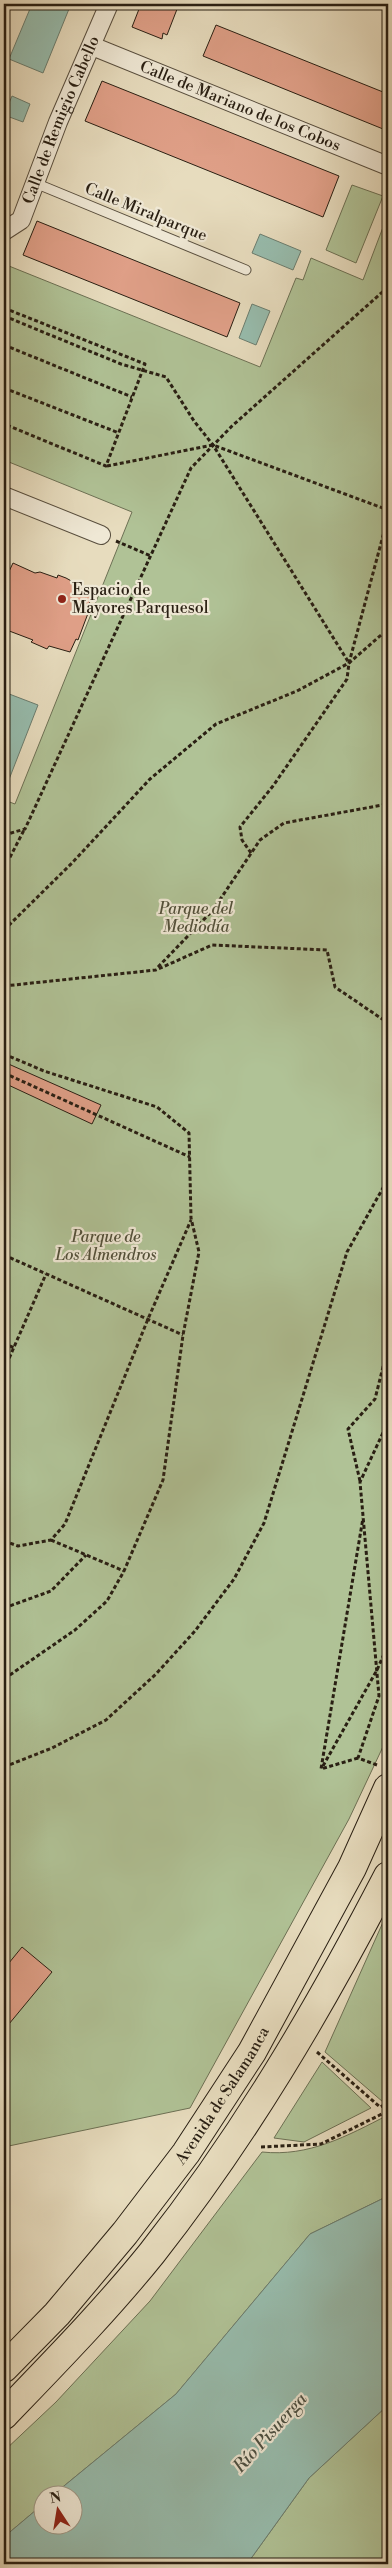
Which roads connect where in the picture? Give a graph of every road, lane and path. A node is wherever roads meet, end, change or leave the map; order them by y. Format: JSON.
{"nodes":[{"id":1,"x":109,"y":4,"type":"edge"},
{"id":2,"x":92,"y":46,"type":"junction"},
{"id":3,"x":388,"y":166,"type":"edge"},
{"id":4,"x":35,"y":183,"type":"junction"},
{"id":5,"x":4,"y":231,"type":"edge"},
{"id":6,"x":246,"y":270,"type":"dead end"},
{"id":7,"x":388,"y":287,"type":"edge"},
{"id":8,"x":4,"y":308,"type":"edge"},
{"id":9,"x":4,"y":316,"type":"edge"},
{"id":10,"x":4,"y":345,"type":"edge"},
{"id":11,"x":142,"y":370,"type":"junction"},
{"id":12,"x":4,"y":388,"type":"edge"},
{"id":13,"x":132,"y":397,"type":"junction"},
{"id":14,"x":4,"y":424,"type":"edge"},
{"id":15,"x":119,"y":433,"type":"junction"},
{"id":16,"x":213,"y":445,"type":"junction"},
{"id":17,"x":106,"y":466,"type":"junction"},
{"id":18,"x":4,"y":496,"type":"edge"},
{"id":19,"x":388,"y":510,"type":"edge"},
{"id":20,"x":388,"y":517,"type":"edge"},
{"id":21,"x":102,"y":535,"type":"joint"},
{"id":22,"x":151,"y":556,"type":"junction"},
{"id":23,"x":388,"y":629,"type":"edge"},
{"id":24,"x":349,"y":663,"type":"junction"},
{"id":25,"x":388,"y":804,"type":"edge"},
{"id":26,"x":24,"y":830,"type":"junction"},
{"id":27,"x":4,"y":835,"type":"edge"},
{"id":28,"x":251,"y":853,"type":"junction"},
{"id":29,"x":4,"y":870,"type":"edge"},
{"id":30,"x":4,"y":930,"type":"edge"},
{"id":31,"x":156,"y":970,"type":"junction"},
{"id":32,"x":4,"y":986,"type":"edge"},
{"id":33,"x":388,"y":1023,"type":"edge"},
{"id":34,"x":4,"y":1054,"type":"edge"},
{"id":35,"x":4,"y":1073,"type":"edge"},
{"id":36,"x":190,"y":1157,"type":"junction"},
{"id":37,"x":388,"y":1179,"type":"edge"},
{"id":38,"x":192,"y":1218,"type":"junction"},
{"id":39,"x":4,"y":1255,"type":"edge"},
{"id":40,"x":46,"y":1274,"type":"junction"},
{"id":41,"x":388,"y":1310,"type":"edge"},
{"id":42,"x":148,"y":1319,"type":"junction"},
{"id":43,"x":183,"y":1335,"type":"junction"},
{"id":44,"x":4,"y":1343,"type":"edge"},
{"id":45,"x":14,"y":1348,"type":"junction"},
{"id":46,"x":387,"y":1348,"type":"edge"},
{"id":47,"x":4,"y":1370,"type":"edge"},
{"id":48,"x":388,"y":1422,"type":"edge"},
{"id":49,"x":360,"y":1482,"type":"junction"},
{"id":50,"x":364,"y":1512,"type":"junction"},
{"id":51,"x":51,"y":1540,"type":"junction"},
{"id":52,"x":4,"y":1541,"type":"edge"},
{"id":53,"x":86,"y":1554,"type":"junction"},
{"id":54,"x":124,"y":1571,"type":"junction"},
{"id":55,"x":4,"y":1608,"type":"edge"},
{"id":56,"x":388,"y":1644,"type":"edge"},
{"id":57,"x":377,"y":1670,"type":"junction"},
{"id":58,"x":4,"y":1679,"type":"edge"},
{"id":59,"x":358,"y":1758,"type":"junction"},
{"id":60,"x":4,"y":1766,"type":"edge"},
{"id":61,"x":321,"y":1769,"type":"junction"},
{"id":62,"x":383,"y":1776,"type":"edge"},
{"id":63,"x":388,"y":1876,"type":"edge"},
{"id":64,"x":311,"y":2047,"type":"dead end"},
{"id":65,"x":388,"y":2103,"type":"edge"},
{"id":66,"x":388,"y":2110,"type":"edge"},
{"id":67,"x":261,"y":2147,"type":"dead end"},
{"id":68,"x":4,"y":2368,"type":"edge"},
{"id":69,"x":4,"y":2415,"type":"edge"}],
"edges":[{"from":1,"to":2,"type":"street","name":"Calle de Remigio Cabello"},
{"from":2,"to":3,"type":"street","name":"Calle de Mariano de los Cobos"},
{"from":2,"to":4,"type":"street","name":"Calle de Remigio Cabello"},
{"from":4,"to":5,"type":"street","name":"Calle de Remigio Cabello"},
{"from":4,"to":6,"type":"lane","name":"Calle Miralparque"},
{"from":7,"to":16,"type":"path"},
{"from":8,"to":11,"type":"path"},
{"from":9,"to":11,"type":"path"},
{"from":10,"to":13,"type":"path"},
{"from":11,"to":13,"type":"path"},
{"from":11,"to":16,"type":"path"},
{"from":12,"to":15,"type":"path"},
{"from":13,"to":15,"type":"path"},
{"from":14,"to":17,"type":"path"},
{"from":15,"to":17,"type":"path"},
{"from":16,"to":17,"type":"path"},
{"from":16,"to":19,"type":"path"},
{"from":16,"to":22,"type":"path"},
{"from":16,"to":24,"type":"path"},
{"from":18,"to":21,"type":"street"},
{"from":20,"to":24,"type":"path"},
{"from":21,"to":22,"type":"path"},
{"from":22,"to":26,"type":"path"},
{"from":23,"to":24,"type":"path"},
{"from":24,"to":28,"type":"path"},
{"from":24,"to":30,"type":"path"},
{"from":25,"to":28,"type":"path"},
{"from":26,"to":27,"type":"path"},
{"from":26,"to":29,"type":"path"},
{"from":28,"to":31,"type":"path"},
{"from":31,"to":32,"type":"path"},
{"from":31,"to":33,"type":"path"},
{"from":34,"to":36,"type":"path"},
{"from":35,"to":36,"type":"path"},
{"from":36,"to":38,"type":"path"},
{"from":37,"to":60,"type":"path"},
{"from":38,"to":42,"type":"path"},
{"from":38,"to":43,"type":"path"},
{"from":39,"to":40,"type":"path"},
{"from":40,"to":42,"type":"path"},
{"from":40,"to":45,"type":"path"},
{"from":41,"to":46,"type":"path"},
{"from":42,"to":43,"type":"path"},
{"from":42,"to":51,"type":"path"},
{"from":43,"to":54,"type":"path"},
{"from":44,"to":45,"type":"path"},
{"from":45,"to":47,"type":"path"},
{"from":46,"to":49,"type":"path"},
{"from":48,"to":49,"type":"path"},
{"from":49,"to":50,"type":"path"},
{"from":50,"to":57,"type":"path"},
{"from":50,"to":61,"type":"path"},
{"from":51,"to":52,"type":"path"},
{"from":51,"to":53,"type":"path"},
{"from":53,"to":54,"type":"path"},
{"from":53,"to":55,"type":"path"},
{"from":54,"to":58,"type":"path"},
{"from":56,"to":57,"type":"path"},
{"from":57,"to":59,"type":"path"},
{"from":57,"to":61,"type":"path"},
{"from":59,"to":61,"type":"path"},
{"from":59,"to":62,"type":"path"},
{"from":62,"to":68,"type":"highway","name":"Avenida de Salamanca"},
{"from":63,"to":69,"type":"highway","name":"Avenida de Salamanca"},
{"from":64,"to":65,"type":"path"},
{"from":66,"to":67,"type":"path"}]}
